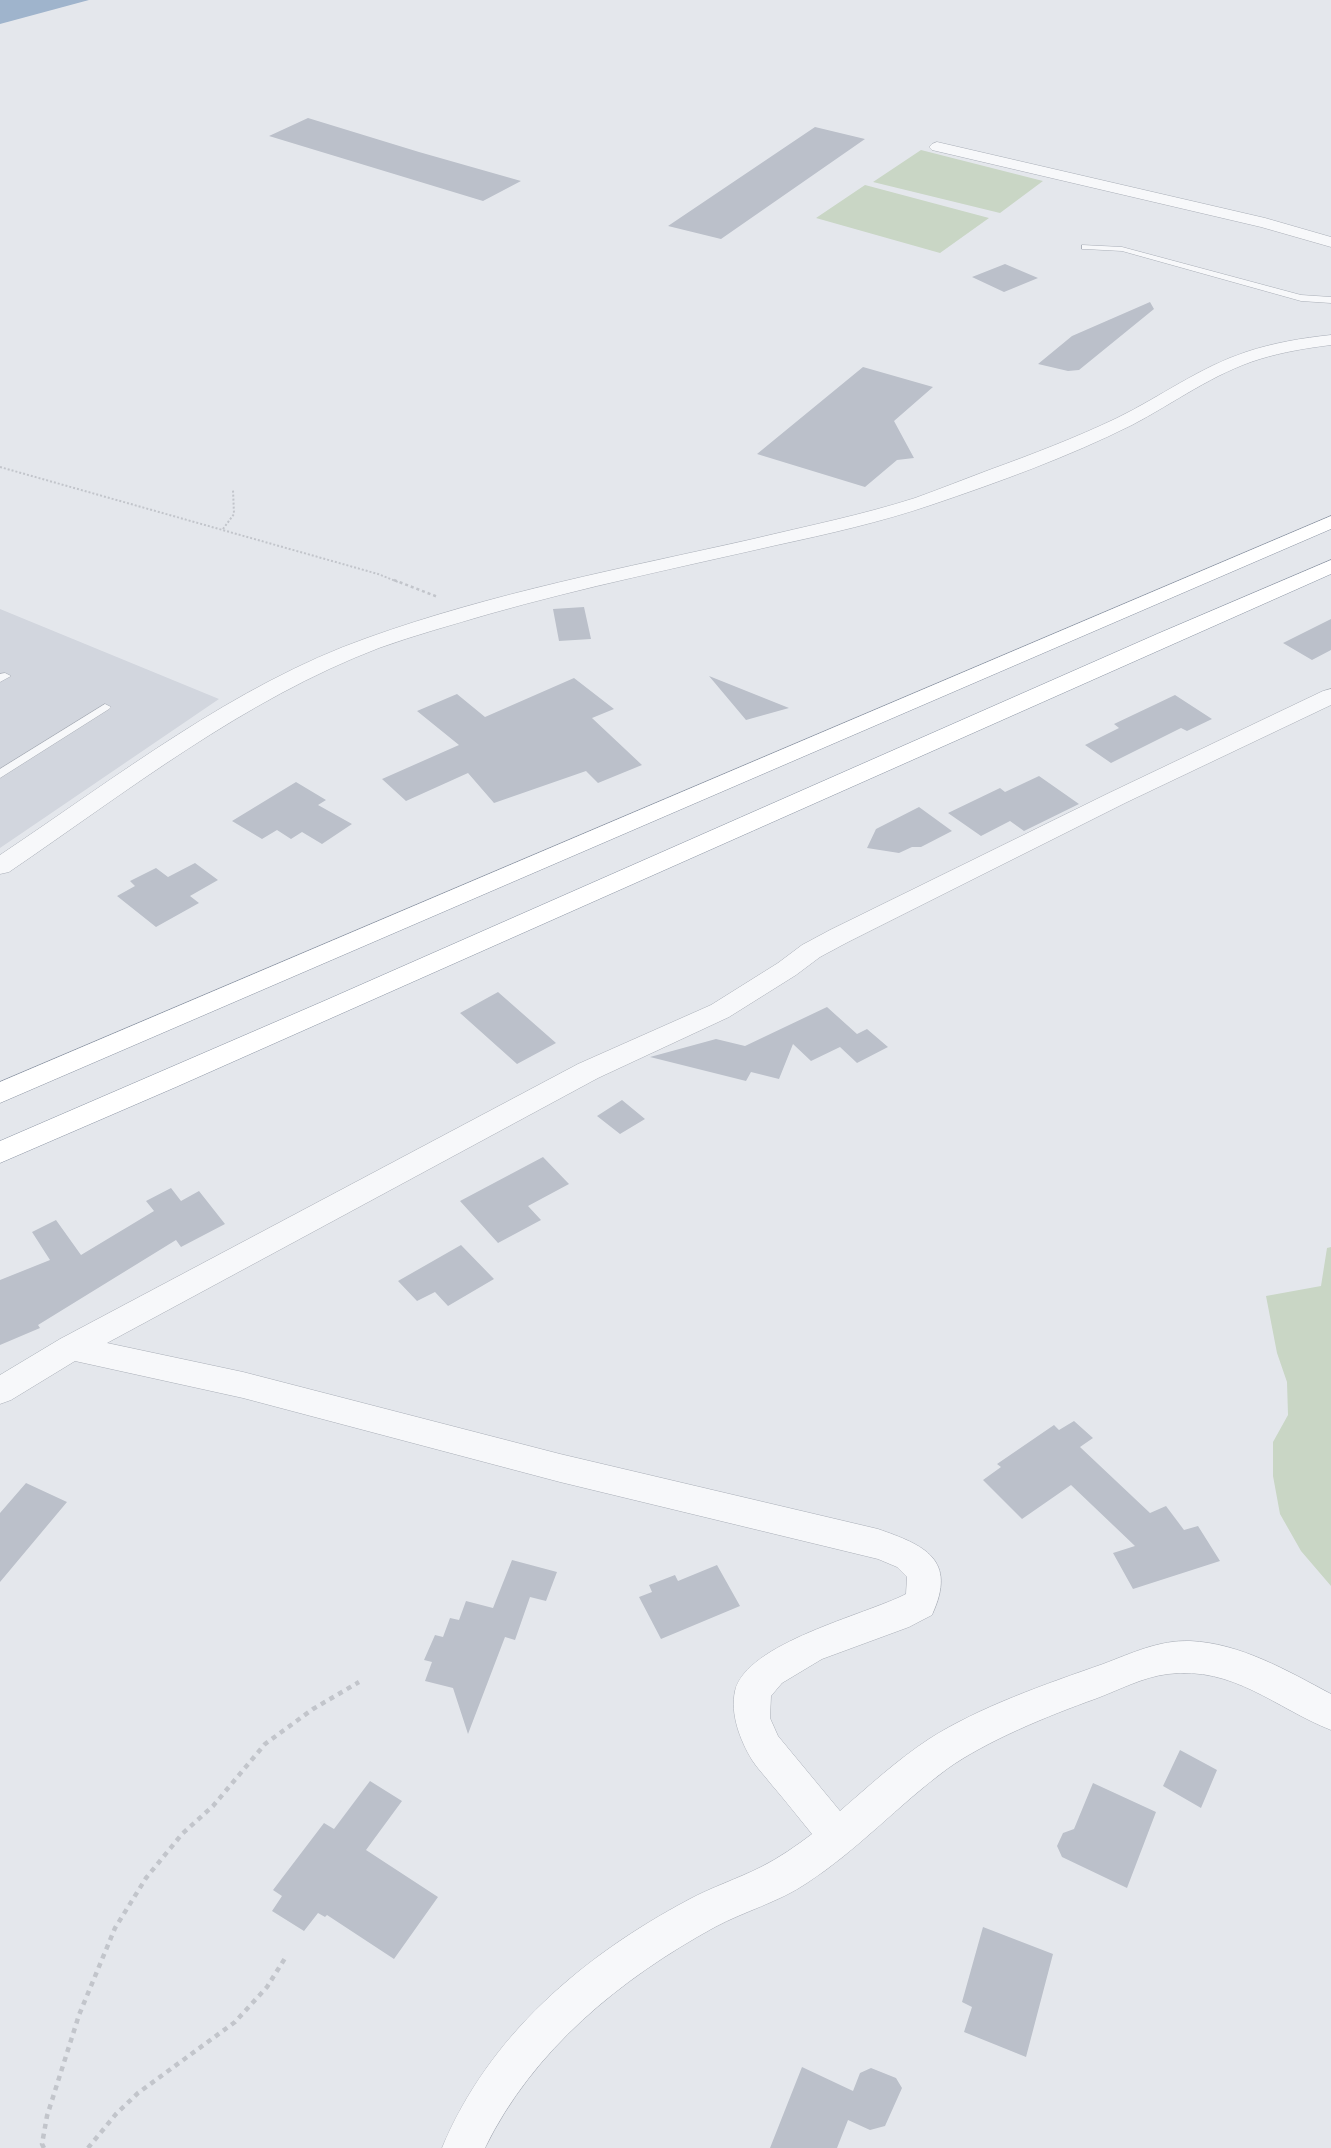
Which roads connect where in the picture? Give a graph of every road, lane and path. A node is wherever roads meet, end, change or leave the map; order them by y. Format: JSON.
{"nodes":[{"id":1,"x":937,"y":147,"type":"dead end"},
{"id":2,"x":1331,"y":242,"type":"edge"},
{"id":3,"x":1085,"y":247,"type":"dead end"},
{"id":4,"x":1331,"y":300,"type":"edge"},
{"id":5,"x":1331,"y":340,"type":"edge"},
{"id":6,"x":0,"y":467,"type":"edge"},
{"id":7,"x":233,"y":490,"type":"dead end"},
{"id":8,"x":1331,"y":522,"type":"edge"},
{"id":9,"x":223,"y":529,"type":"junction"},
{"id":10,"x":1331,"y":566,"type":"edge"},
{"id":11,"x":470,"y":612,"type":"junction"},
{"id":12,"x":0,"y":674,"type":"edge"},
{"id":13,"x":0,"y":679,"type":"edge"},
{"id":14,"x":1331,"y":696,"type":"edge"},
{"id":15,"x":105,"y":707,"type":"dead end"},
{"id":16,"x":0,"y":774,"type":"edge"},
{"id":17,"x":5,"y":859,"type":"edge"},
{"id":18,"x":0,"y":1093,"type":"edge"},
{"id":19,"x":0,"y":1153,"type":"edge"},
{"id":20,"x":71,"y":1348,"type":"junction"},
{"id":21,"x":0,"y":1391,"type":"edge"},
{"id":22,"x":359,"y":1682,"type":"dead end"},
{"id":23,"x":1331,"y":1713,"type":"edge"},
{"id":24,"x":838,"y":1837,"type":"junction"},
{"id":25,"x":287,"y":1955,"type":"dead end"},
{"id":26,"x":44,"y":2148,"type":"edge"},
{"id":27,"x":88,"y":2148,"type":"edge"},
{"id":28,"x":463,"y":2148,"type":"edge"}],
"edges":[{"from":1,"to":2,"type":"street"},
{"from":3,"to":4,"type":"lane"},
{"from":5,"to":11,"type":"street"},
{"from":6,"to":9,"type":"path"},
{"from":7,"to":9,"type":"path"},
{"from":8,"to":18,"type":"highway"},
{"from":9,"to":11,"type":"path"},
{"from":10,"to":19,"type":"highway"},
{"from":11,"to":17,"type":"street"},
{"from":12,"to":13,"type":"lane"},
{"from":14,"to":20,"type":"street"},
{"from":15,"to":16,"type":"lane"},
{"from":20,"to":21,"type":"street"},
{"from":20,"to":24,"type":"street"},
{"from":22,"to":26,"type":"path"},
{"from":23,"to":24,"type":"street"},
{"from":24,"to":28,"type":"street"},
{"from":25,"to":27,"type":"path"}]}
